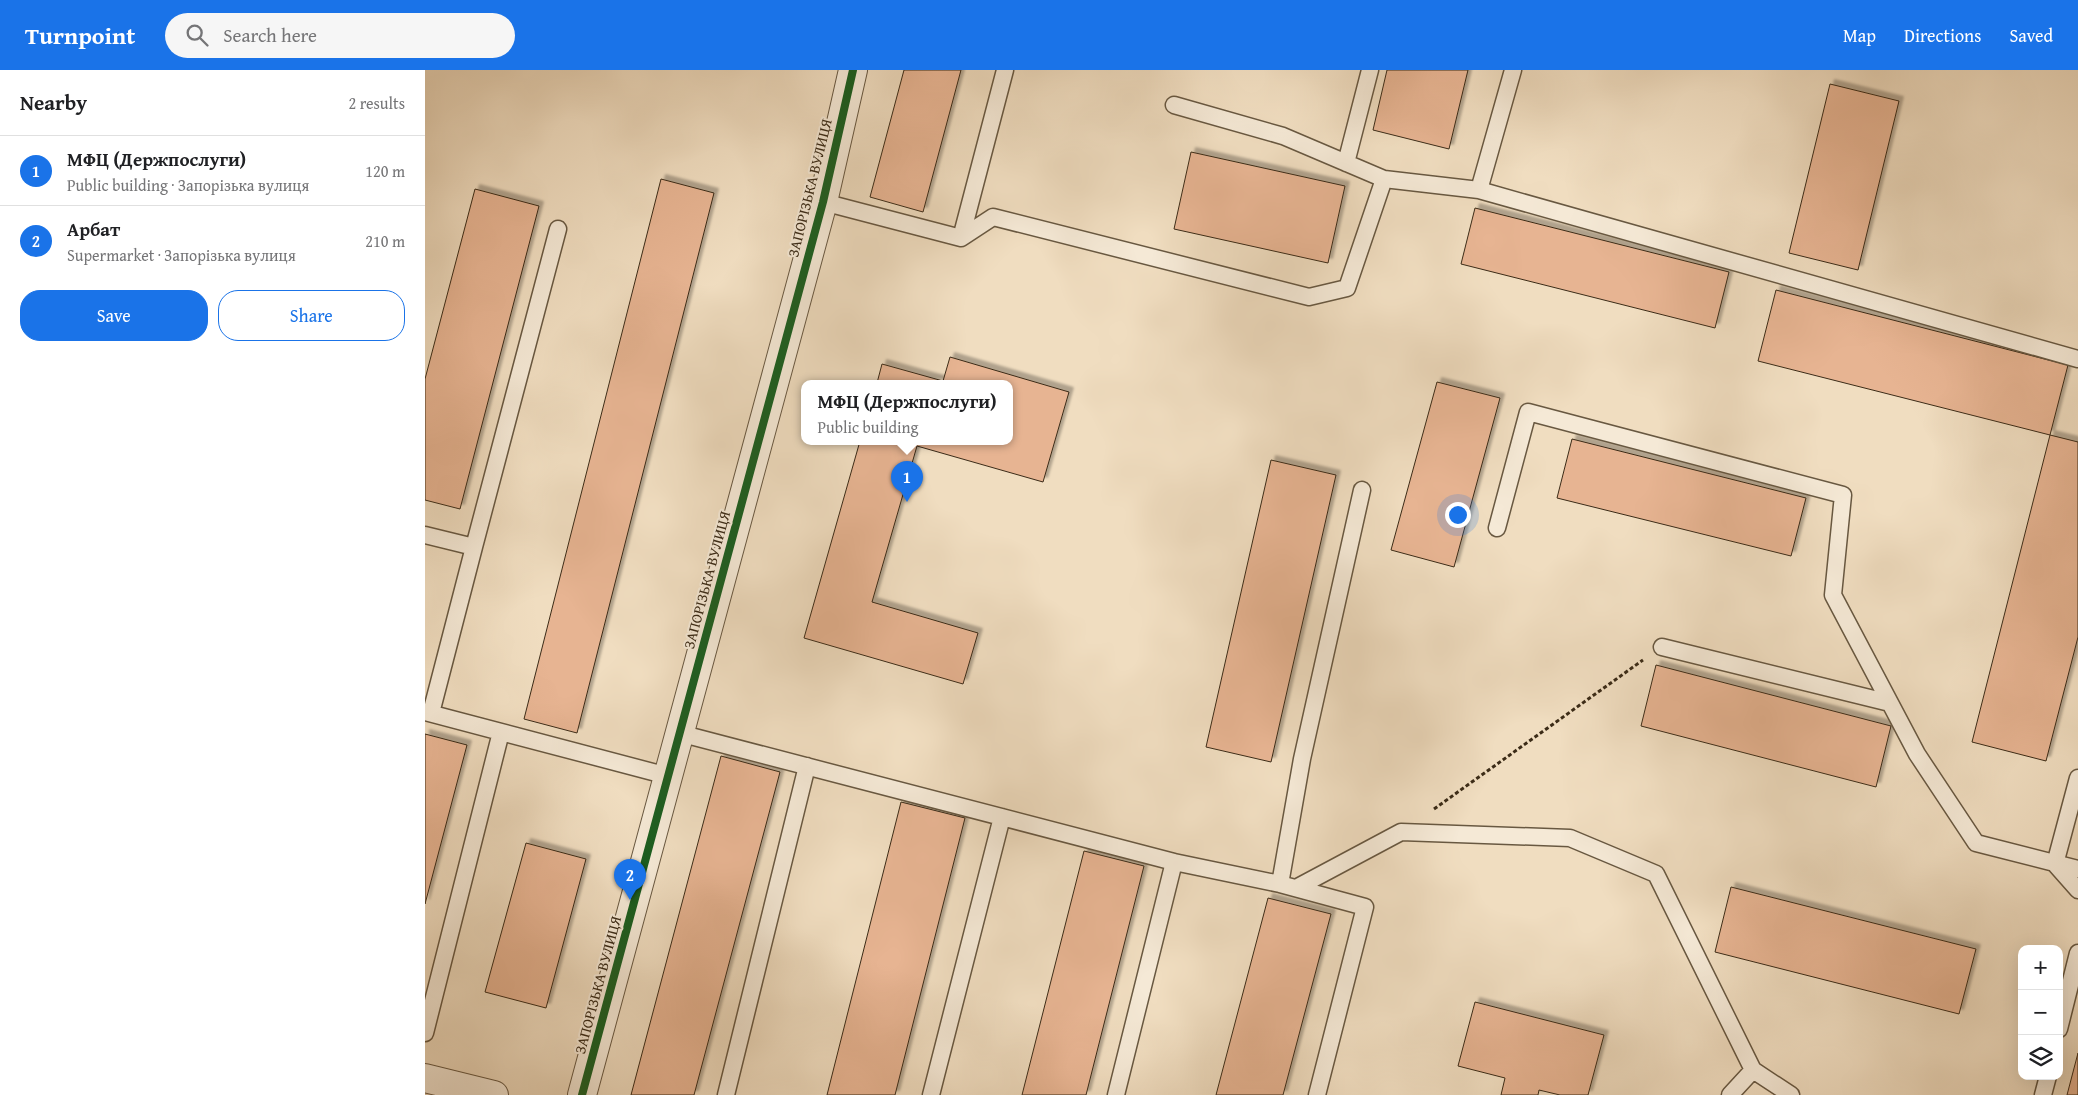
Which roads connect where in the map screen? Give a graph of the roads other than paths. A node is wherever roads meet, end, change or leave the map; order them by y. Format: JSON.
{"nodes":[{"id":1,"x":853,"y":70,"type":"edge"},
{"id":2,"x":1005,"y":70,"type":"edge"},
{"id":3,"x":1370,"y":70,"type":"edge"},
{"id":4,"x":1513,"y":70,"type":"edge"},
{"id":5,"x":1174,"y":105,"type":"dead end"},
{"id":6,"x":1346,"y":163,"type":"junction"},
{"id":7,"x":1384,"y":179,"type":"junction"},
{"id":8,"x":1479,"y":190,"type":"junction"},
{"id":9,"x":823,"y":202,"type":"junction"},
{"id":10,"x":558,"y":229,"type":"dead end"},
{"id":11,"x":961,"y":238,"type":"junction"},
{"id":12,"x":2078,"y":359,"type":"edge"},
{"id":13,"x":1362,"y":490,"type":"dead end"},
{"id":14,"x":1497,"y":528,"type":"dead end"},
{"id":15,"x":425,"y":535,"type":"edge"},
{"id":16,"x":474,"y":547,"type":"junction"},
{"id":17,"x":1662,"y":647,"type":"road end"},
{"id":18,"x":1890,"y":703,"type":"junction"},
{"id":19,"x":428,"y":713,"type":"edge"},
{"id":20,"x":501,"y":732,"type":"junction"},
{"id":21,"x":679,"y":733,"type":"junction"},
{"id":22,"x":807,"y":766,"type":"junction"},
{"id":23,"x":668,"y":776,"type":"junction"},
{"id":24,"x":2078,"y":778,"type":"edge"},
{"id":25,"x":1002,"y":817,"type":"junction"},
{"id":26,"x":1174,"y":862,"type":"junction"},
{"id":27,"x":2055,"y":864,"type":"junction"},
{"id":28,"x":2078,"y":869,"type":"edge"},
{"id":29,"x":1288,"y":886,"type":"junction"},
{"id":30,"x":2078,"y":890,"type":"edge"},
{"id":31,"x":2078,"y":953,"type":"edge"},
{"id":32,"x":2063,"y":1013,"type":"edge"},
{"id":33,"x":425,"y":1033,"type":"edge"},
{"id":34,"x":1753,"y":1070,"type":"junction"},
{"id":35,"x":425,"y":1078,"type":"edge"},
{"id":36,"x":2047,"y":1080,"type":"edge"},
{"id":37,"x":494,"y":1095,"type":"edge"},
{"id":38,"x":582,"y":1095,"type":"edge"},
{"id":39,"x":726,"y":1095,"type":"edge"},
{"id":40,"x":931,"y":1095,"type":"edge"},
{"id":41,"x":1116,"y":1095,"type":"edge"},
{"id":42,"x":1317,"y":1095,"type":"edge"},
{"id":43,"x":1730,"y":1095,"type":"edge"},
{"id":44,"x":1791,"y":1095,"type":"edge"},
{"id":45,"x":2043,"y":1095,"type":"edge"}],
"edges":[{"from":1,"to":9,"type":"street","name":"ЗАПОРІЗЬКА ВУЛИЦЯ"},
{"from":2,"to":11,"type":"lane"},
{"from":3,"to":6,"type":"lane"},
{"from":4,"to":8,"type":"lane"},
{"from":5,"to":6,"type":"lane"},
{"from":6,"to":7,"type":"lane"},
{"from":7,"to":8,"type":"lane"},
{"from":7,"to":11,"type":"lane"},
{"from":8,"to":12,"type":"lane"},
{"from":9,"to":11,"type":"lane"},
{"from":9,"to":21,"type":"street","name":"ЗАПОРІЗЬКА ВУЛИЦЯ"},
{"from":10,"to":16,"type":"lane"},
{"from":13,"to":29,"type":"lane"},
{"from":14,"to":18,"type":"lane"},
{"from":15,"to":16,"type":"lane"},
{"from":16,"to":19,"type":"lane"},
{"from":17,"to":18,"type":"lane"},
{"from":18,"to":27,"type":"lane"},
{"from":19,"to":20,"type":"lane"},
{"from":20,"to":23,"type":"lane"},
{"from":20,"to":33,"type":"lane"},
{"from":21,"to":22,"type":"lane"},
{"from":21,"to":23,"type":"street","name":"ЗАПОРІЗЬКА ВУЛИЦЯ"},
{"from":22,"to":25,"type":"lane"},
{"from":22,"to":39,"type":"lane"},
{"from":23,"to":38,"type":"street","name":"ЗАПОРІЗЬКА ВУЛИЦЯ"},
{"from":24,"to":27,"type":"lane"},
{"from":25,"to":26,"type":"lane"},
{"from":25,"to":40,"type":"lane"},
{"from":26,"to":29,"type":"lane"},
{"from":26,"to":41,"type":"lane"},
{"from":27,"to":28,"type":"lane"},
{"from":27,"to":30,"type":"lane"},
{"from":29,"to":34,"type":"lane"},
{"from":29,"to":42,"type":"lane"},
{"from":31,"to":32,"type":"lane"},
{"from":34,"to":43,"type":"lane"},
{"from":34,"to":44,"type":"lane"},
{"from":35,"to":37,"type":"street"},
{"from":36,"to":45,"type":"lane"}]}
